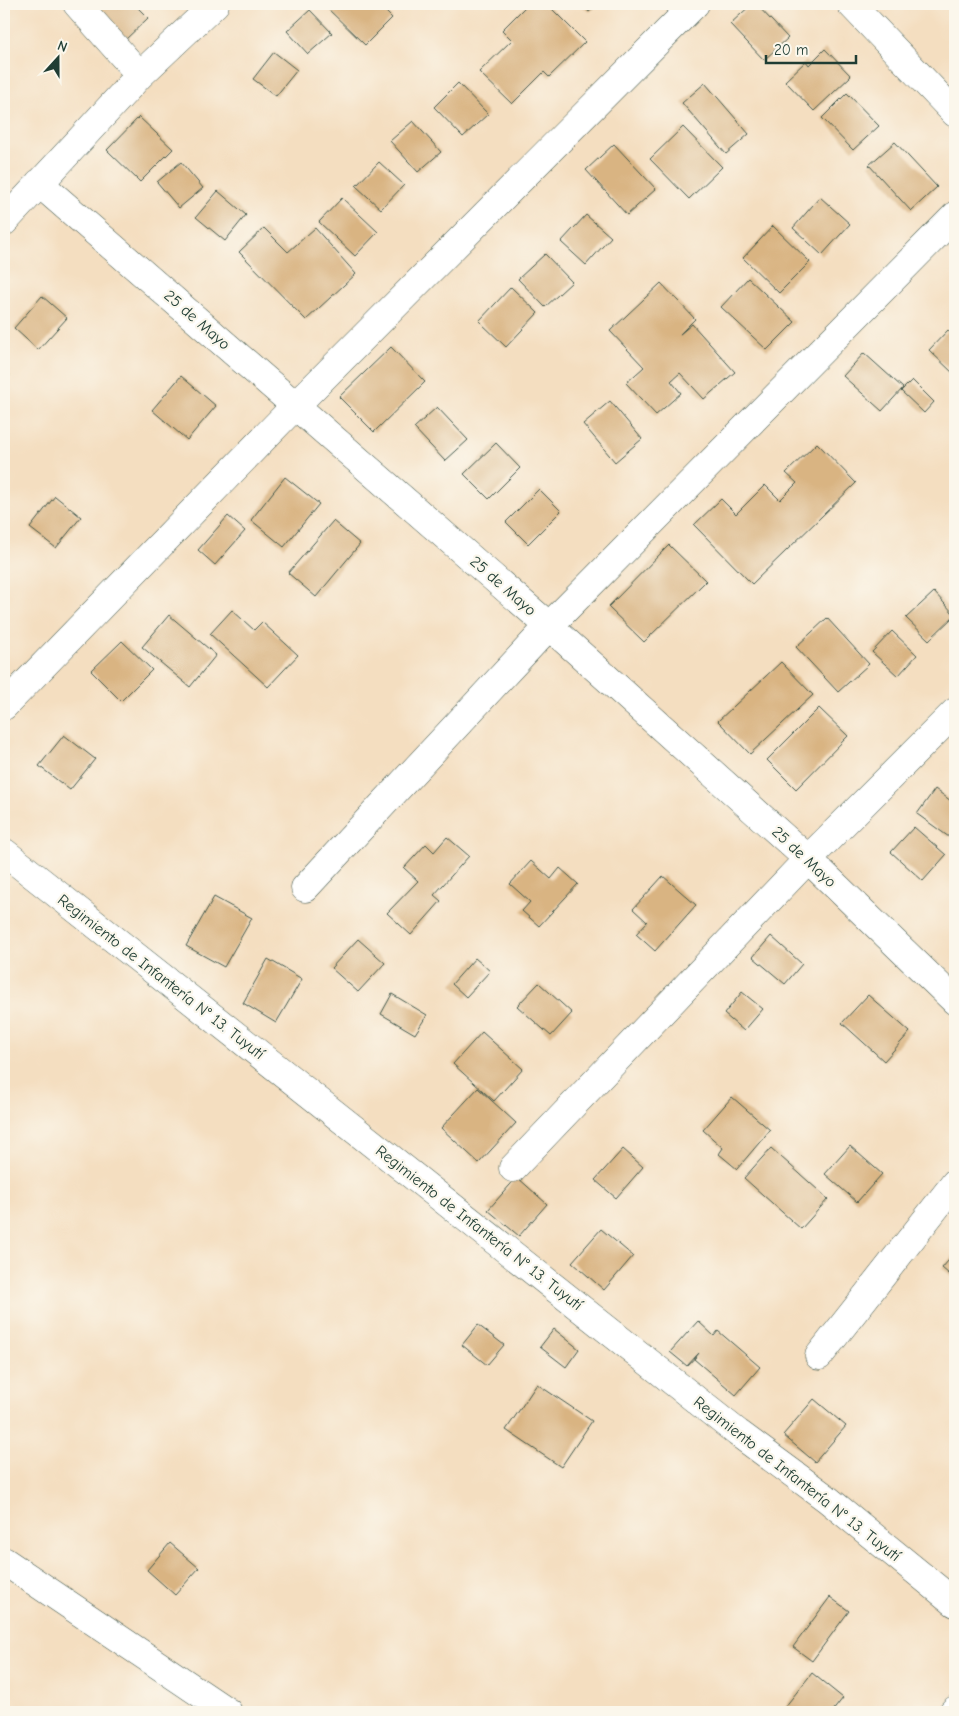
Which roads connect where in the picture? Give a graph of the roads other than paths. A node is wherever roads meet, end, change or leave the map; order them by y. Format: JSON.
{"nodes":[{"id":1,"x":77,"y":4,"type":"edge"},
{"id":2,"x":215,"y":4,"type":"edge"},
{"id":3,"x":694,"y":4,"type":"edge"},
{"id":4,"x":851,"y":4,"type":"edge"},
{"id":5,"x":140,"y":75,"type":"junction"},
{"id":6,"x":955,"y":113,"type":"edge"},
{"id":7,"x":39,"y":183,"type":"junction"},
{"id":8,"x":955,"y":216,"type":"edge"},
{"id":9,"x":4,"y":222,"type":"edge"},
{"id":10,"x":295,"y":406,"type":"junction"},
{"id":11,"x":549,"y":626,"type":"junction"},
{"id":12,"x":4,"y":706,"type":"edge"},
{"id":13,"x":955,"y":712,"type":"edge"},
{"id":14,"x":4,"y":852,"type":"edge"},
{"id":15,"x":808,"y":859,"type":"junction"},
{"id":16,"x":305,"y":888,"type":"dead end"},
{"id":17,"x":955,"y":1001,"type":"edge"},
{"id":18,"x":513,"y":1168,"type":"dead end"},
{"id":19,"x":955,"y":1183,"type":"edge"},
{"id":20,"x":819,"y":1356,"type":"dead end"},
{"id":21,"x":4,"y":1562,"type":"edge"},
{"id":22,"x":955,"y":1603,"type":"edge"},
{"id":23,"x":228,"y":1712,"type":"edge"}],
"edges":[{"from":1,"to":5,"type":"street"},
{"from":2,"to":5,"type":"street"},
{"from":3,"to":10,"type":"street"},
{"from":4,"to":6,"type":"street"},
{"from":5,"to":7,"type":"street"},
{"from":7,"to":9,"type":"street"},
{"from":7,"to":10,"type":"street","name":"25 de Mayo"},
{"from":8,"to":11,"type":"street"},
{"from":10,"to":11,"type":"street","name":"25 de Mayo"},
{"from":10,"to":12,"type":"street"},
{"from":11,"to":15,"type":"street","name":"25 de Mayo"},
{"from":11,"to":16,"type":"street"},
{"from":13,"to":15,"type":"street"},
{"from":14,"to":22,"type":"street","name":"Regimiento de Infantería N° 13. Tuyutí"},
{"from":15,"to":17,"type":"street","name":"25 de Mayo"},
{"from":15,"to":18,"type":"street"},
{"from":19,"to":20,"type":"street"},
{"from":21,"to":23,"type":"street"}]}
